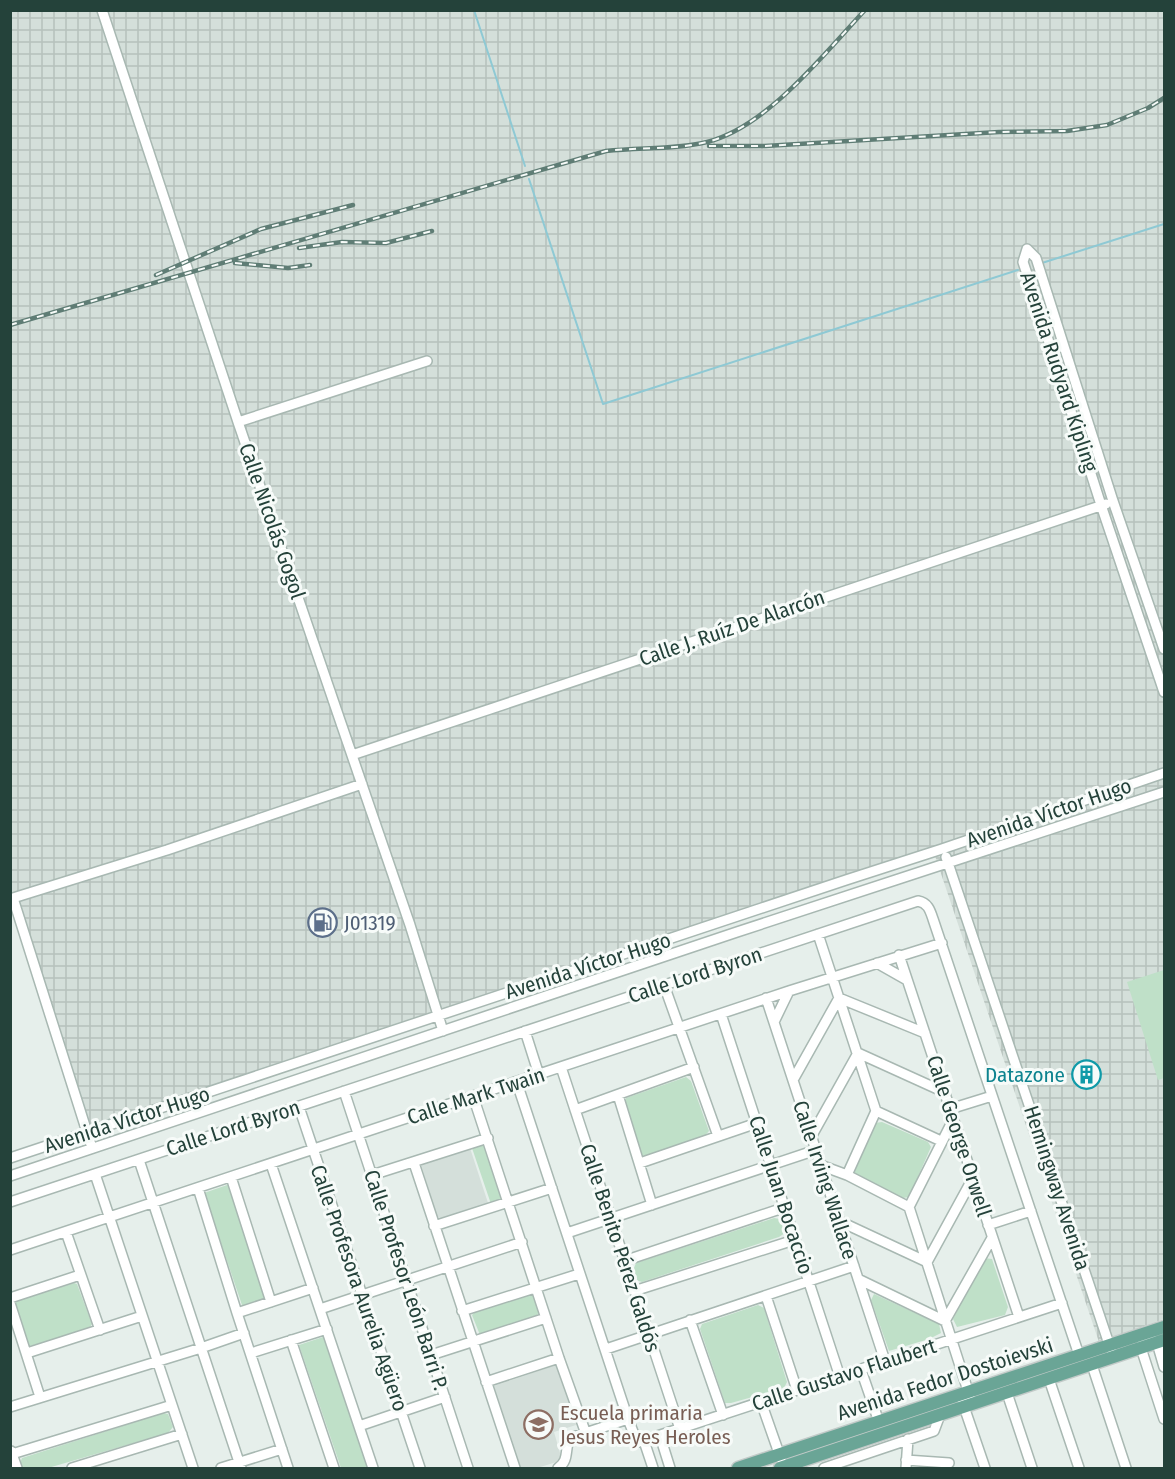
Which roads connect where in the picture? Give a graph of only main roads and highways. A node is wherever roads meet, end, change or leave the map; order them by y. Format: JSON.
{"nodes":[{"id":1,"x":1164,"y":1327,"type":"edge"},
{"id":2,"x":1161,"y":1341,"type":"edge"},
{"id":3,"x":1111,"y":1351,"type":"junction"},
{"id":4,"x":966,"y":1400,"type":"junction"},
{"id":5,"x":738,"y":1468,"type":"edge"},
{"id":6,"x":782,"y":1468,"type":"edge"}],
"edges":[{"from":1,"to":3,"type":"main road","name":"Avenida Fedor Dostoievski"},
{"from":2,"to":3,"type":"main road","name":"Avenida Fedor Dostoievski"},
{"from":3,"to":4,"type":"main road","name":"Avenida Fedor Dostoievski"},
{"from":3,"to":4,"type":"main road","name":"Avenida Fedor Dostoievski"},
{"from":4,"to":5,"type":"main road","name":"Avenida Fedor Dostoievski"},
{"from":4,"to":6,"type":"main road","name":"Avenida Fedor Dostoievski"}]}
